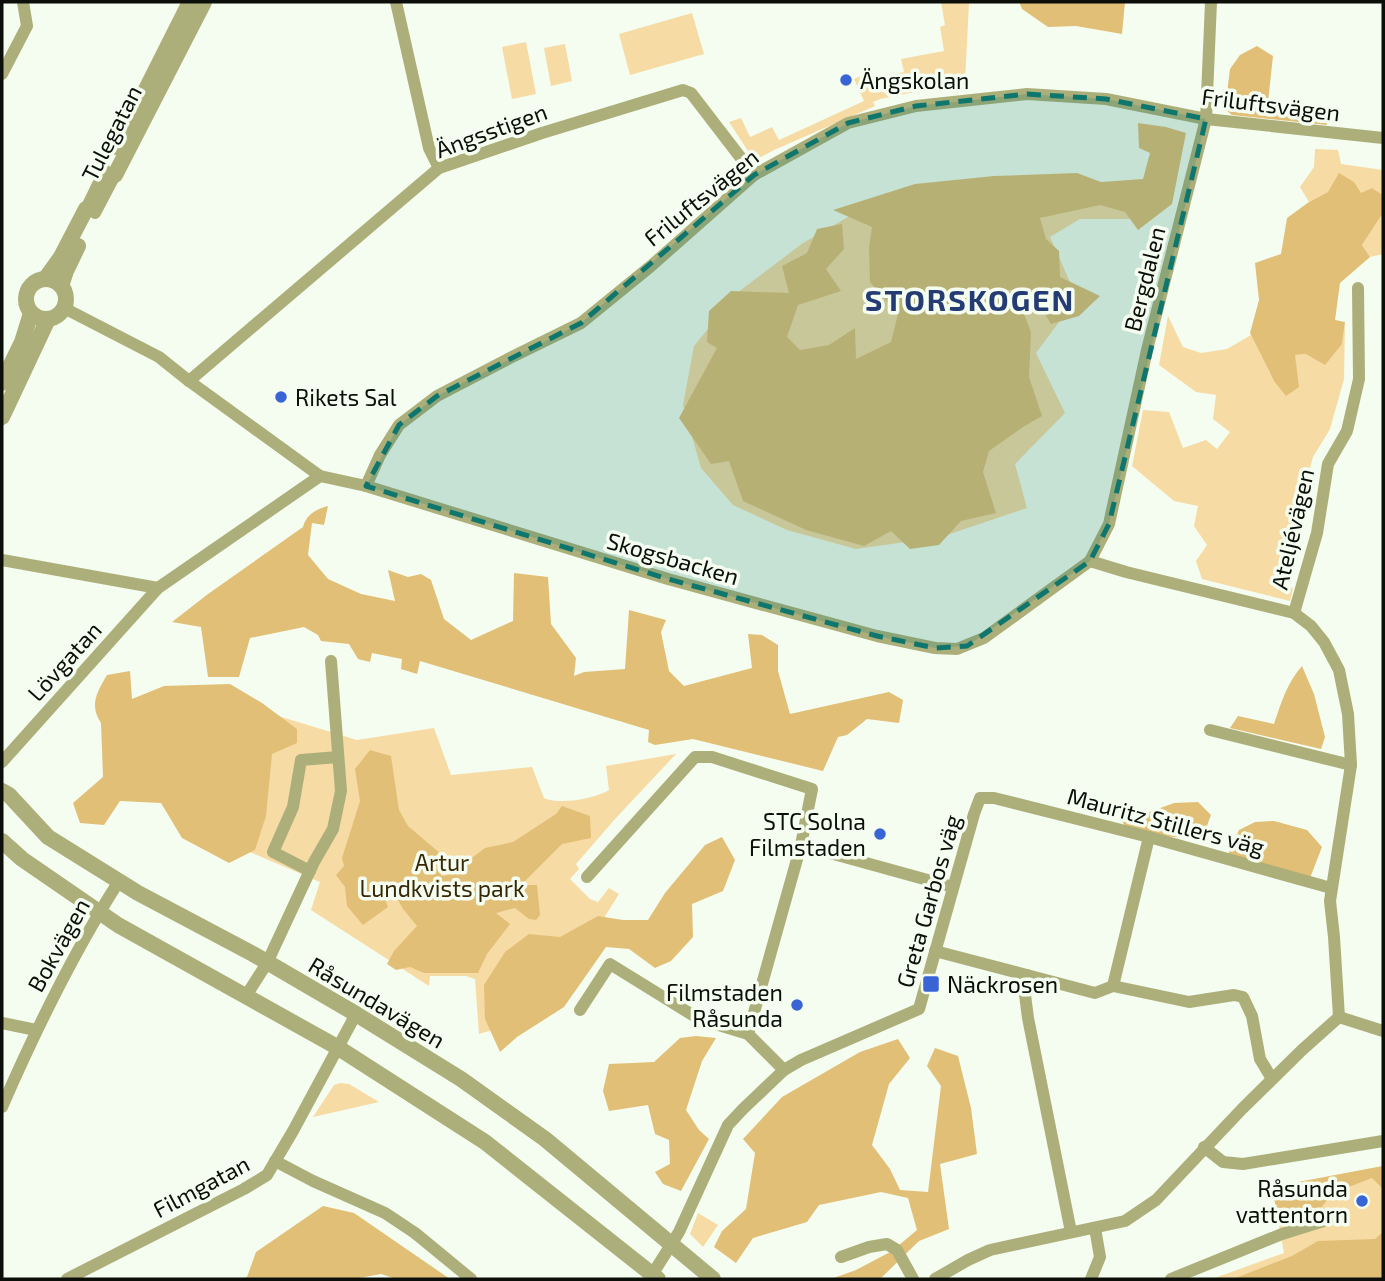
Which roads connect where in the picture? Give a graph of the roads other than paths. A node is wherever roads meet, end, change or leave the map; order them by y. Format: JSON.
{"nodes":[{"id":1,"x":23,"y":2,"type":"edge"},
{"id":2,"x":190,"y":2,"type":"edge"},
{"id":3,"x":204,"y":2,"type":"edge"},
{"id":4,"x":396,"y":2,"type":"edge"},
{"id":5,"x":1211,"y":2,"type":"edge"},
{"id":6,"x":2,"y":74,"type":"edge"},
{"id":7,"x":1206,"y":119,"type":"junction"},
{"id":8,"x":1383,"y":138,"type":"edge"},
{"id":9,"x":439,"y":168,"type":"junction"},
{"id":10,"x":110,"y":173,"type":"junction"},
{"id":11,"x":754,"y":175,"type":"junction"},
{"id":12,"x":90,"y":211,"type":"junction"},
{"id":13,"x":46,"y":278,"type":"junction"},
{"id":14,"x":61,"y":286,"type":"junction"},
{"id":15,"x":1359,"y":288,"type":"dead end"},
{"id":16,"x":64,"y":308,"type":"junction"},
{"id":17,"x":31,"y":313,"type":"junction"},
{"id":18,"x":48,"y":319,"type":"junction"},
{"id":19,"x":188,"y":381,"type":"junction"},
{"id":20,"x":2,"y":383,"type":"edge"},
{"id":21,"x":2,"y":417,"type":"edge"},
{"id":22,"x":320,"y":476,"type":"junction"},
{"id":23,"x":366,"y":486,"type":"junction"},
{"id":24,"x":2,"y":560,"type":"edge"},
{"id":25,"x":1090,"y":562,"type":"junction"},
{"id":26,"x":158,"y":588,"type":"junction"},
{"id":27,"x":1294,"y":613,"type":"junction"},
{"id":28,"x":331,"y":662,"type":"dead end"},
{"id":29,"x":1210,"y":730,"type":"dead end"},
{"id":30,"x":338,"y":757,"type":"junction"},
{"id":31,"x":2,"y":762,"type":"edge"},
{"id":32,"x":1351,"y":765,"type":"junction"},
{"id":33,"x":2,"y":791,"type":"edge"},
{"id":34,"x":989,"y":797,"type":"joint"},
{"id":35,"x":1149,"y":837,"type":"junction"},
{"id":36,"x":2,"y":841,"type":"edge"},
{"id":37,"x":801,"y":845,"type":"junction"},
{"id":38,"x":310,"y":871,"type":"junction"},
{"id":39,"x":587,"y":877,"type":"dead end"},
{"id":40,"x":119,"y":881,"type":"junction"},
{"id":41,"x":953,"y":887,"type":"junction"},
{"id":42,"x":1331,"y":888,"type":"junction"},
{"id":43,"x":99,"y":912,"type":"junction"},
{"id":44,"x":935,"y":951,"type":"junction"},
{"id":45,"x":267,"y":962,"type":"junction"},
{"id":46,"x":1027,"y":975,"type":"junction"},
{"id":47,"x":1113,"y":986,"type":"junction"},
{"id":48,"x":246,"y":996,"type":"junction"},
{"id":49,"x":580,"y":1010,"type":"dead end"},
{"id":50,"x":356,"y":1014,"type":"junction"},
{"id":51,"x":1339,"y":1017,"type":"junction"},
{"id":52,"x":2,"y":1023,"type":"edge"},
{"id":53,"x":36,"y":1030,"type":"junction"},
{"id":54,"x":1383,"y":1031,"type":"edge"},
{"id":55,"x":748,"y":1034,"type":"junction"},
{"id":56,"x":337,"y":1047,"type":"junction"},
{"id":57,"x":784,"y":1070,"type":"junction"},
{"id":58,"x":1272,"y":1079,"type":"junction"},
{"id":59,"x":2,"y":1107,"type":"edge"},
{"id":60,"x":1383,"y":1140,"type":"edge"},
{"id":61,"x":1205,"y":1147,"type":"junction"},
{"id":62,"x":275,"y":1161,"type":"junction"},
{"id":63,"x":1327,"y":1220,"type":"dead end"},
{"id":64,"x":1095,"y":1228,"type":"junction"},
{"id":65,"x":1071,"y":1232,"type":"junction"},
{"id":66,"x":671,"y":1245,"type":"junction"},
{"id":67,"x":841,"y":1257,"type":"dead end"},
{"id":68,"x":655,"y":1277,"type":"edge"},
{"id":69,"x":66,"y":1279,"type":"edge"},
{"id":70,"x":471,"y":1279,"type":"edge"},
{"id":71,"x":713,"y":1279,"type":"edge"},
{"id":72,"x":913,"y":1279,"type":"edge"},
{"id":73,"x":935,"y":1279,"type":"edge"},
{"id":74,"x":1091,"y":1279,"type":"edge"},
{"id":75,"x":1171,"y":1279,"type":"edge"}],
"edges":[{"from":1,"to":6,"type":"street"},
{"from":2,"to":10,"type":"street","name":"Tulegatan"},
{"from":3,"to":10,"type":"street","name":"Tulegatan"},
{"from":4,"to":9,"type":"street"},
{"from":5,"to":7,"type":"street","name":"Bergdalen"},
{"from":7,"to":8,"type":"street","name":"Friluftsvägen"},
{"from":7,"to":11,"type":"street","name":"Friluftsvägen"},
{"from":7,"to":25,"type":"street","name":"Bergdalen"},
{"from":9,"to":11,"type":"street","name":"Ängsstigen"},
{"from":9,"to":19,"type":"street","name":"Ängsstigen"},
{"from":10,"to":12,"type":"street","name":"Tulegatan"},
{"from":11,"to":23,"type":"street","name":"Friluftsvägen"},
{"from":12,"to":13,"type":"street","name":"Tulegatan"},
{"from":12,"to":14,"type":"street","name":"Tulegatan"},
{"from":13,"to":14,"type":"street"},
{"from":13,"to":17,"type":"street","name":"Tulegatan"},
{"from":14,"to":16,"type":"street"},
{"from":15,"to":27,"type":"street","name":"Ateljévägen"},
{"from":16,"to":18,"type":"street"},
{"from":16,"to":19,"type":"street","name":"Skogsbacken"},
{"from":17,"to":18,"type":"street"},
{"from":17,"to":20,"type":"street","name":"Tulegatan"},
{"from":18,"to":21,"type":"street"},
{"from":19,"to":22,"type":"street","name":"Skogsbacken"},
{"from":22,"to":23,"type":"street","name":"Skogsbacken"},
{"from":22,"to":26,"type":"street"},
{"from":23,"to":25,"type":"street","name":"Skogsbacken"},
{"from":24,"to":26,"type":"street"},
{"from":25,"to":27,"type":"street"},
{"from":26,"to":31,"type":"street","name":"Lövgatan"},
{"from":27,"to":32,"type":"street","name":"Ateljévägen"},
{"from":28,"to":30,"type":"street"},
{"from":29,"to":32,"type":"street"},
{"from":30,"to":38,"type":"street"},
{"from":30,"to":38,"type":"street"},
{"from":32,"to":42,"type":"street","name":"Ateljévägen"},
{"from":33,"to":40,"type":"street","name":"Råsundavägen"},
{"from":34,"to":35,"type":"street","name":"Mauritz Stillers väg"},
{"from":34,"to":41,"type":"street","name":"Greta Garbos väg"},
{"from":35,"to":42,"type":"street","name":"Mauritz Stillers väg"},
{"from":35,"to":47,"type":"street"},
{"from":36,"to":43,"type":"street"},
{"from":37,"to":39,"type":"street"},
{"from":37,"to":41,"type":"street"},
{"from":37,"to":55,"type":"street"},
{"from":38,"to":45,"type":"street"},
{"from":40,"to":43,"type":"street","name":"Bokvägen"},
{"from":40,"to":45,"type":"street","name":"Råsundavägen"},
{"from":41,"to":44,"type":"street","name":"Greta Garbos väg"},
{"from":42,"to":51,"type":"street","name":"Ateljévägen"},
{"from":43,"to":48,"type":"street"},
{"from":43,"to":53,"type":"street","name":"Bokvägen"},
{"from":44,"to":46,"type":"street"},
{"from":44,"to":57,"type":"street","name":"Greta Garbos väg"},
{"from":45,"to":48,"type":"street"},
{"from":45,"to":50,"type":"street","name":"Råsundavägen"},
{"from":46,"to":47,"type":"street"},
{"from":46,"to":65,"type":"street"},
{"from":47,"to":58,"type":"street"},
{"from":48,"to":56,"type":"street"},
{"from":49,"to":55,"type":"street"},
{"from":50,"to":56,"type":"street","name":"Filmgatan"},
{"from":50,"to":66,"type":"street","name":"Råsundavägen"},
{"from":51,"to":54,"type":"street"},
{"from":51,"to":58,"type":"street"},
{"from":52,"to":53,"type":"street"},
{"from":53,"to":59,"type":"street","name":"Bokvägen"},
{"from":55,"to":57,"type":"street"},
{"from":56,"to":62,"type":"street","name":"Filmgatan"},
{"from":56,"to":68,"type":"street"},
{"from":57,"to":66,"type":"street","name":"Greta Garbos väg"},
{"from":58,"to":61,"type":"street"},
{"from":60,"to":61,"type":"street"},
{"from":61,"to":64,"type":"street"},
{"from":62,"to":69,"type":"street","name":"Filmgatan"},
{"from":62,"to":70,"type":"street"},
{"from":63,"to":75,"type":"street"},
{"from":64,"to":65,"type":"street"},
{"from":64,"to":74,"type":"street"},
{"from":65,"to":73,"type":"street"},
{"from":66,"to":68,"type":"street","name":"Greta Garbos väg"},
{"from":66,"to":71,"type":"street","name":"Råsundavägen"},
{"from":67,"to":72,"type":"street"}]}
